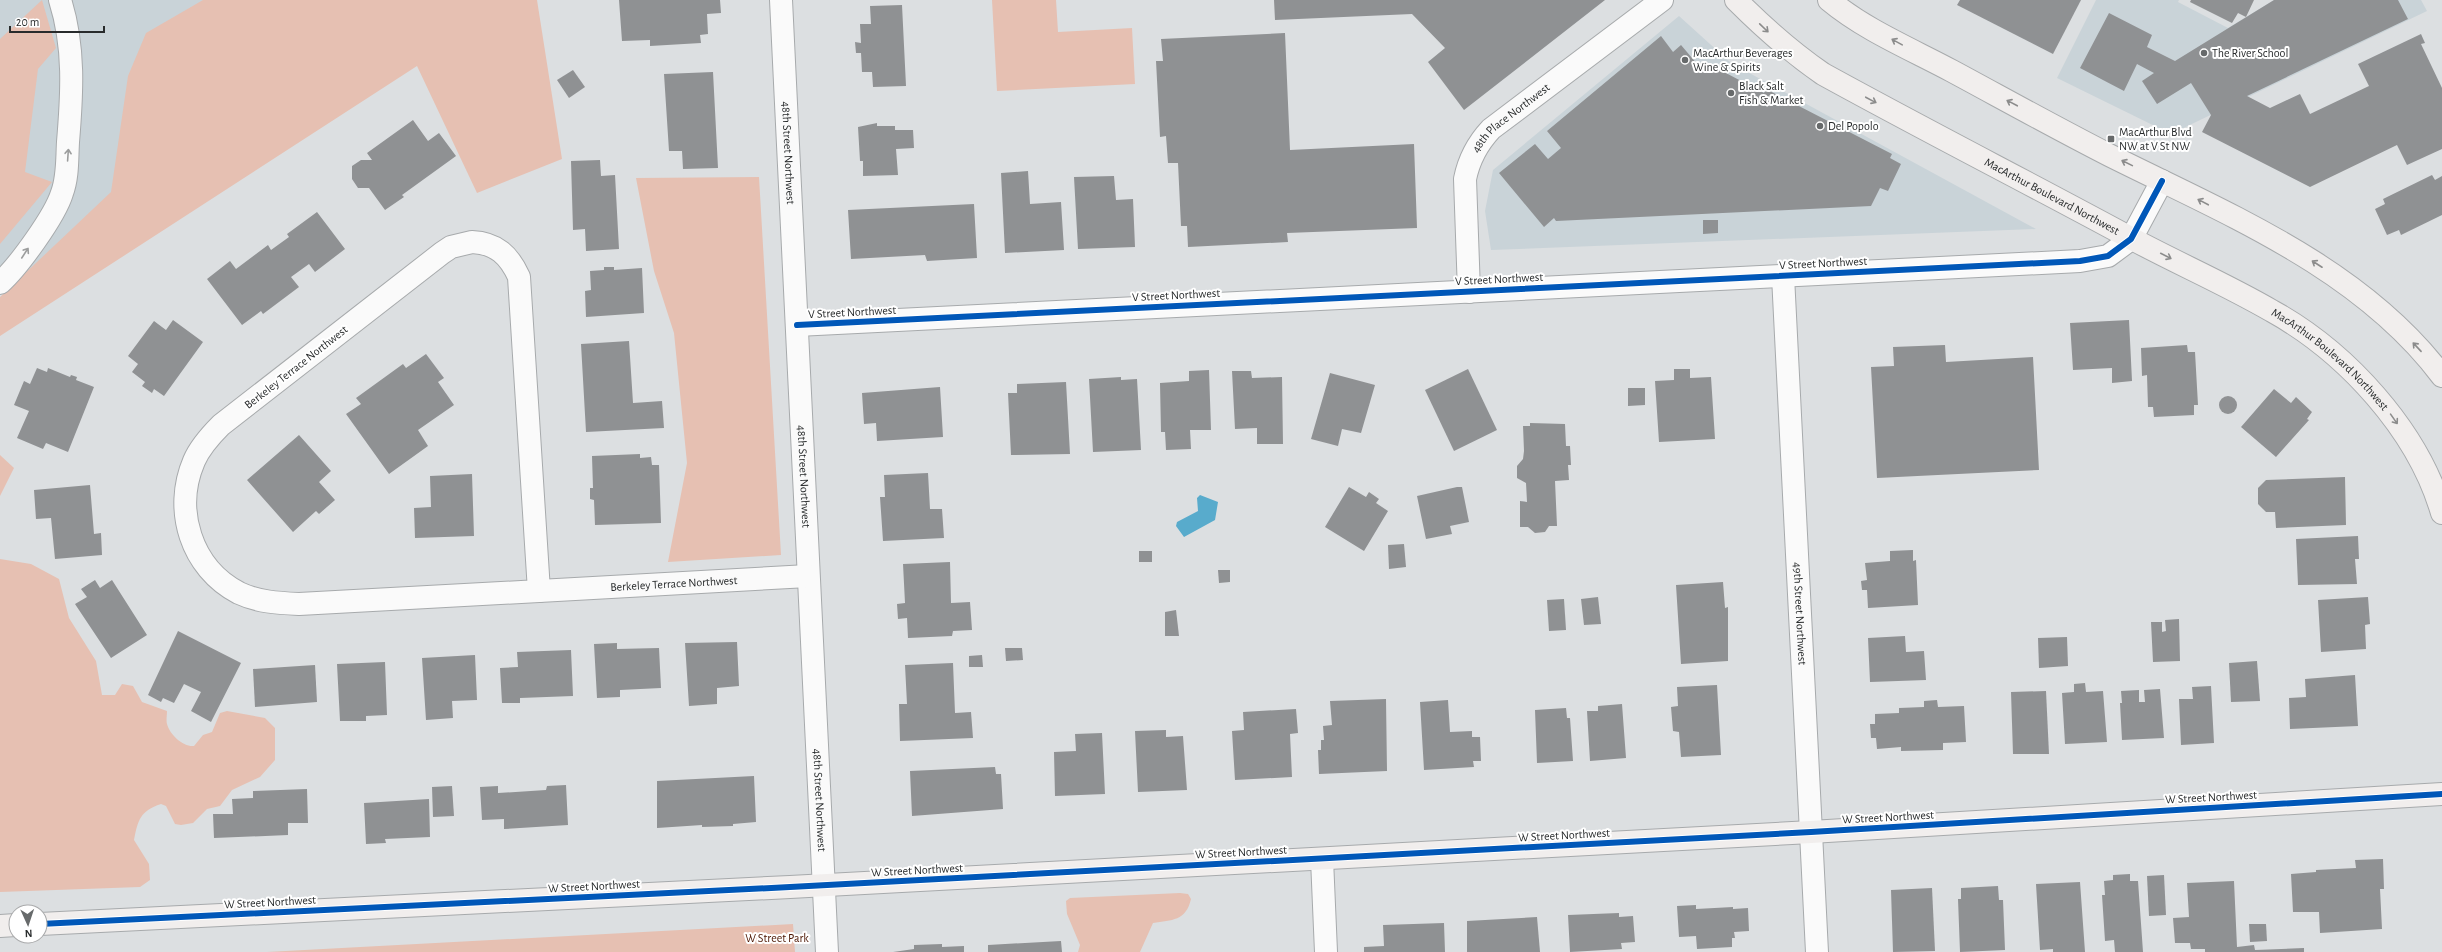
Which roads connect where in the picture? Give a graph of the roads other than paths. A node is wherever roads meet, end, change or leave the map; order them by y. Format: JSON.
{"nodes":[{"id":1,"x":60,"y":0,"type":"edge"},
{"id":2,"x":781,"y":0,"type":"edge"},
{"id":3,"x":1662,"y":0,"type":"edge"},
{"id":4,"x":1736,"y":0,"type":"edge"},
{"id":5,"x":1829,"y":0,"type":"edge"},
{"id":6,"x":2162,"y":181,"type":"junction"},
{"id":7,"x":2131,"y":239,"type":"junction"},
{"id":8,"x":1783,"y":276,"type":"junction"},
{"id":9,"x":0,"y":283,"type":"edge"},
{"id":10,"x":1469,"y":292,"type":"junction"},
{"id":11,"x":797,"y":325,"type":"junction"},
{"id":12,"x":2442,"y":376,"type":"edge"},
{"id":13,"x":2442,"y":512,"type":"edge"},
{"id":14,"x":808,"y":576,"type":"junction"},
{"id":15,"x":539,"y":591,"type":"junction"},
{"id":16,"x":2442,"y":794,"type":"edge"},
{"id":17,"x":1811,"y":832,"type":"junction"},
{"id":18,"x":1322,"y":859,"type":"junction"},
{"id":19,"x":824,"y":886,"type":"junction"},
{"id":20,"x":48,"y":924,"type":"edge"},
{"id":21,"x":828,"y":952,"type":"edge"},
{"id":22,"x":1326,"y":952,"type":"edge"},
{"id":23,"x":1817,"y":952,"type":"edge"}],
"edges":[{"from":9,"to":1,"type":"street","one_way":true},
{"from":2,"to":11,"type":"street","name":"48th Street Northwest"},
{"from":3,"to":10,"type":"street","name":"48th Place Northwest"},
{"from":4,"to":7,"type":"street","name":"MacArthur Boulevard Northwest","one_way":true},
{"from":6,"to":5,"type":"street","one_way":true},
{"from":6,"to":7,"type":"street","name":"V Street Northwest"},
{"from":12,"to":6,"type":"street","one_way":true},
{"from":7,"to":8,"type":"street","name":"V Street Northwest"},
{"from":7,"to":13,"type":"street","name":"MacArthur Boulevard Northwest","one_way":true},
{"from":8,"to":10,"type":"street","name":"V Street Northwest"},
{"from":8,"to":17,"type":"street","name":"49th Street Northwest"},
{"from":10,"to":11,"type":"street","name":"V Street Northwest"},
{"from":11,"to":14,"type":"street","name":"48th Street Northwest"},
{"from":14,"to":15,"type":"street","name":"Berkeley Terrace Northwest"},
{"from":14,"to":19,"type":"street","name":"48th Street Northwest"},
{"from":15,"to":15,"type":"street","name":"Berkeley Terrace Northwest"},
{"from":16,"to":17,"type":"street","name":"W Street Northwest"},
{"from":17,"to":18,"type":"street","name":"W Street Northwest"},
{"from":17,"to":23,"type":"street","name":"49th Street Northwest"},
{"from":18,"to":19,"type":"street","name":"W Street Northwest"},
{"from":18,"to":22,"type":"street"},
{"from":19,"to":20,"type":"street","name":"W Street Northwest"},
{"from":19,"to":21,"type":"street","name":"48th Street Northwest"}]}
